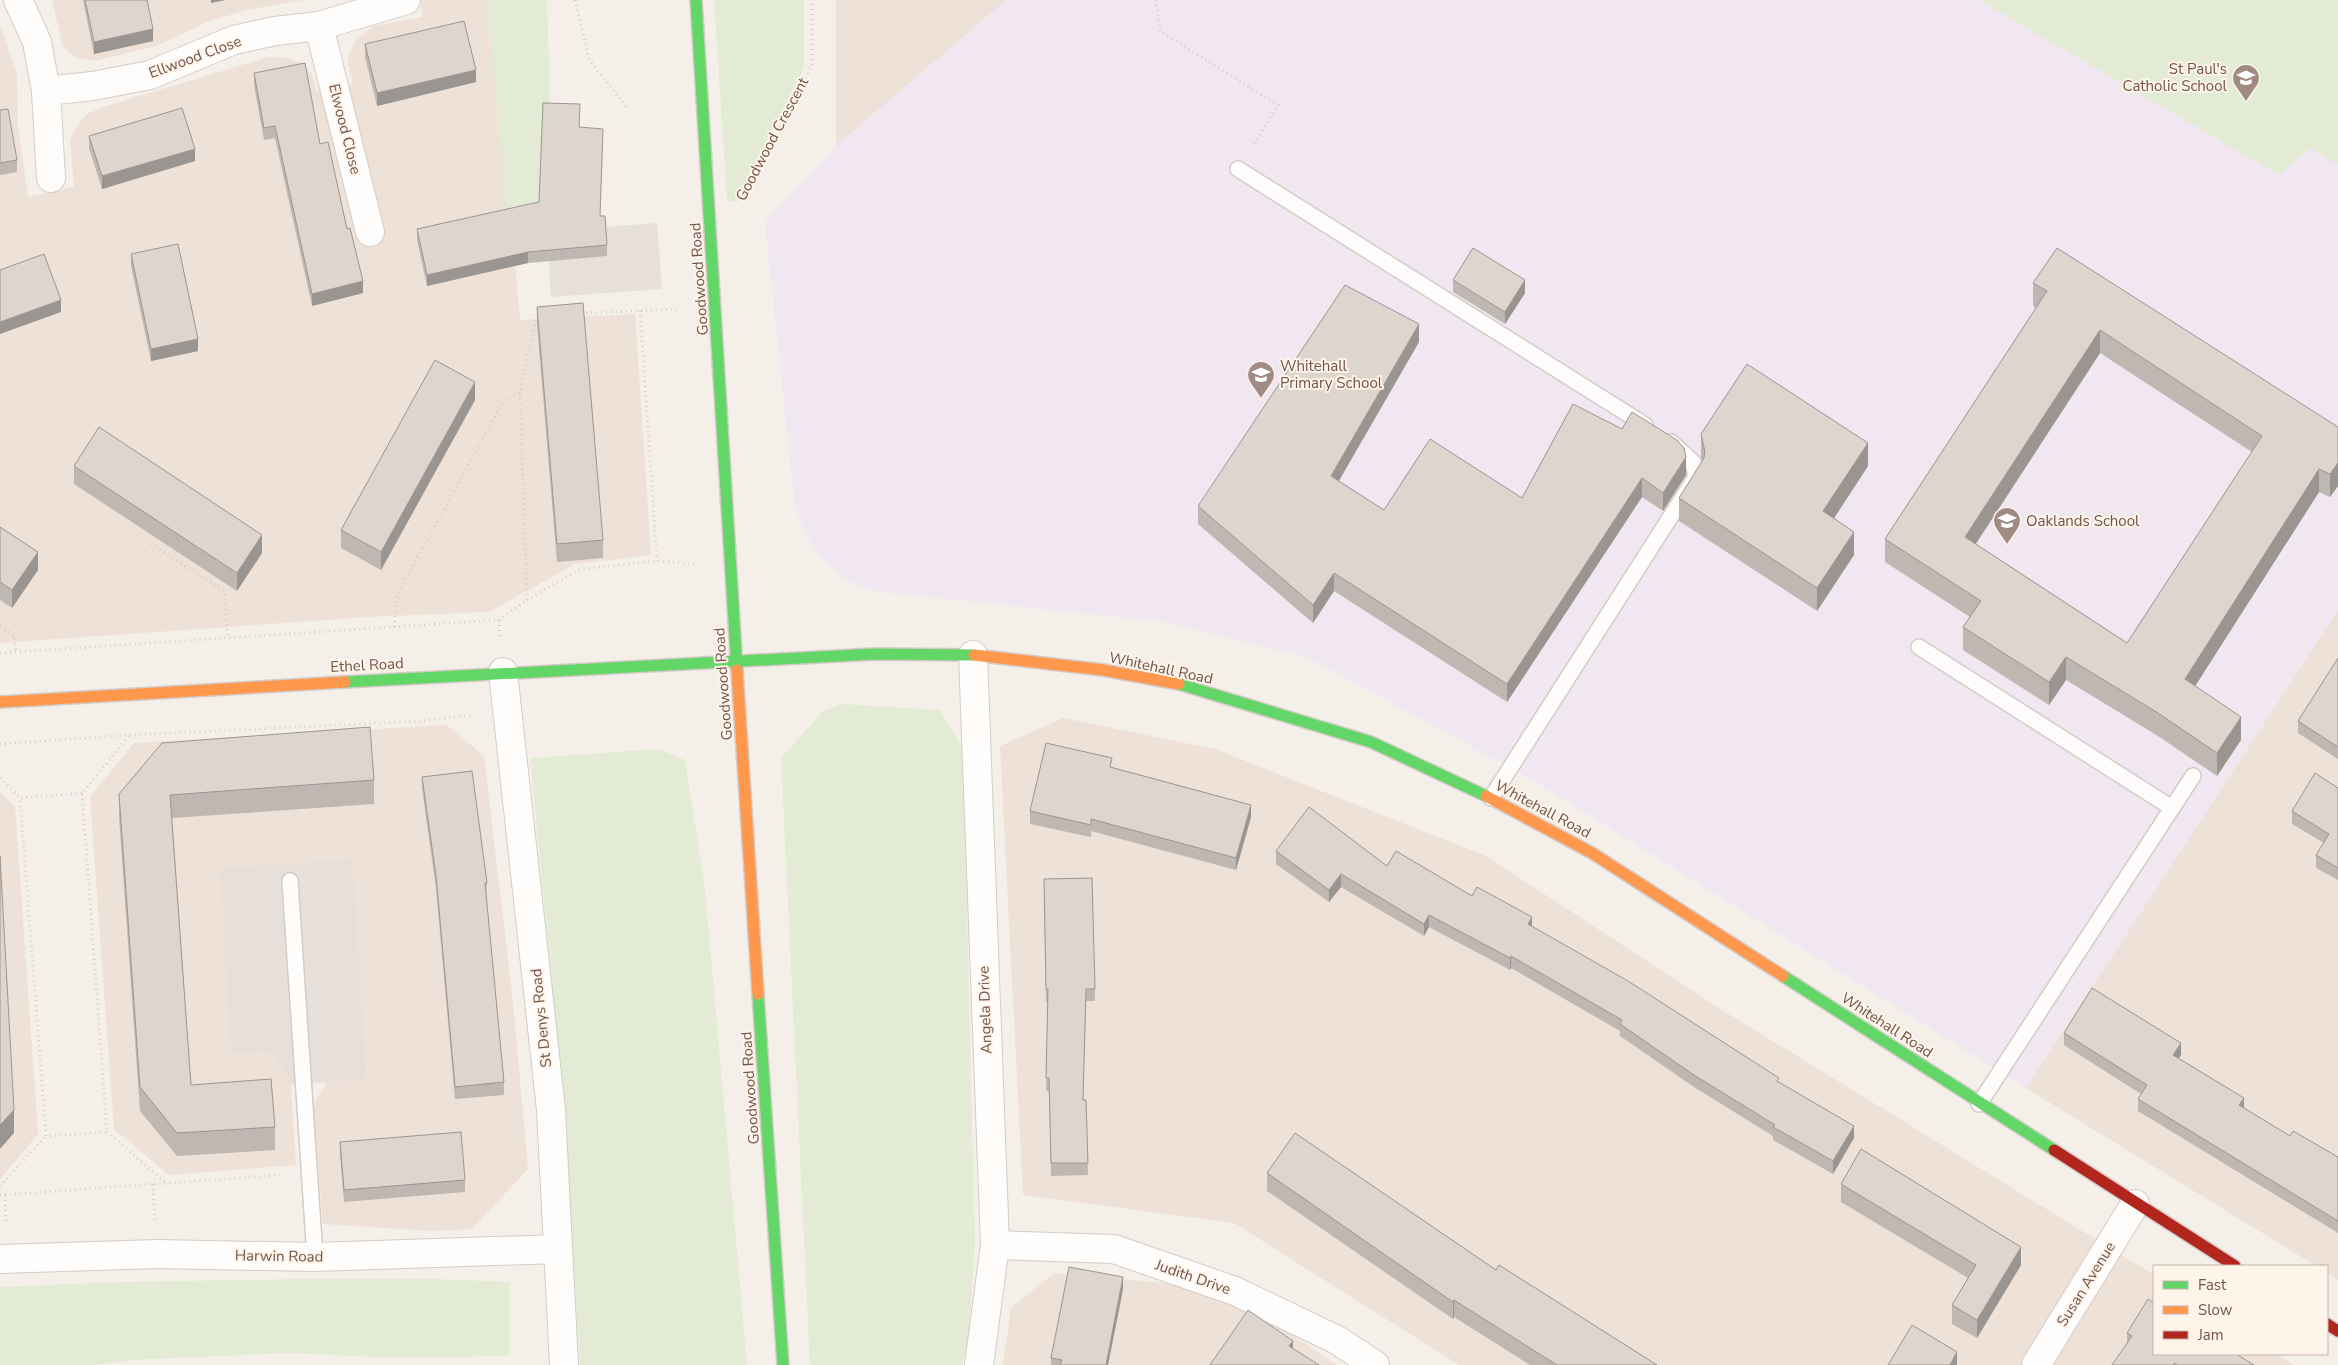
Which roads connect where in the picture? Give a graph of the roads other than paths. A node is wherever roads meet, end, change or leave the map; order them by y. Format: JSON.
{"nodes":[{"id":1,"x":18,"y":0,"type":"edge"},
{"id":2,"x":406,"y":0,"type":"edge"},
{"id":3,"x":696,"y":0,"type":"edge"},
{"id":4,"x":320,"y":26,"type":"junction"},
{"id":5,"x":46,"y":91,"type":"junction"},
{"id":6,"x":1238,"y":169,"type":"road end"},
{"id":7,"x":51,"y":178,"type":"dead end"},
{"id":8,"x":370,"y":232,"type":"dead end"},
{"id":9,"x":1919,"y":648,"type":"dead end"},
{"id":10,"x":973,"y":655,"type":"junction"},
{"id":11,"x":737,"y":660,"type":"junction"},
{"id":12,"x":503,"y":672,"type":"junction"},
{"id":13,"x":0,"y":702,"type":"edge"},
{"id":14,"x":2193,"y":776,"type":"dead end"},
{"id":15,"x":1491,"y":798,"type":"junction"},
{"id":16,"x":2172,"y":808,"type":"junction"},
{"id":17,"x":290,"y":881,"type":"dead end"},
{"id":18,"x":1980,"y":1104,"type":"junction"},
{"id":19,"x":2135,"y":1204,"type":"junction"},
{"id":20,"x":995,"y":1246,"type":"junction"},
{"id":21,"x":558,"y":1249,"type":"junction"},
{"id":22,"x":315,"y":1257,"type":"junction"},
{"id":23,"x":0,"y":1259,"type":"edge"},
{"id":24,"x":2233,"y":1265,"type":"edge"},
{"id":25,"x":564,"y":1365,"type":"edge"},
{"id":26,"x":783,"y":1365,"type":"edge"},
{"id":27,"x":979,"y":1365,"type":"edge"},
{"id":28,"x":1375,"y":1365,"type":"edge"},
{"id":29,"x":2036,"y":1365,"type":"edge"}],
"edges":[{"from":1,"to":5,"type":"street"},
{"from":2,"to":4,"type":"street","name":"Ellwood Close"},
{"from":3,"to":11,"type":"street","name":"Goodwood Road"},
{"from":4,"to":5,"type":"street","name":"Ellwood Close"},
{"from":4,"to":8,"type":"street","name":"Elwood Close"},
{"from":5,"to":7,"type":"street"},
{"from":6,"to":15,"type":"lane"},
{"from":9,"to":16,"type":"lane"},
{"from":10,"to":11,"type":"street","name":"Whitehall Road"},
{"from":10,"to":15,"type":"street","name":"Whitehall Road"},
{"from":10,"to":20,"type":"street","name":"Angela Drive"},
{"from":11,"to":12,"type":"street","name":"Ethel Road"},
{"from":11,"to":26,"type":"street","name":"Goodwood Road"},
{"from":12,"to":13,"type":"street","name":"Ethel Road"},
{"from":12,"to":21,"type":"street","name":"St Denys Road"},
{"from":14,"to":16,"type":"lane"},
{"from":15,"to":18,"type":"street","name":"Whitehall Road"},
{"from":16,"to":18,"type":"lane"},
{"from":17,"to":22,"type":"lane"},
{"from":18,"to":19,"type":"street","name":"Whitehall Road"},
{"from":19,"to":24,"type":"street","name":"Whitehall Road"},
{"from":19,"to":29,"type":"street","name":"Susan Avenue"},
{"from":20,"to":27,"type":"street","name":"Angela Drive"},
{"from":20,"to":28,"type":"street","name":"Judith Drive"},
{"from":21,"to":22,"type":"street","name":"Harwin Road"},
{"from":21,"to":25,"type":"street","name":"St Denys Road"},
{"from":22,"to":23,"type":"street","name":"Harwin Road"}]}
